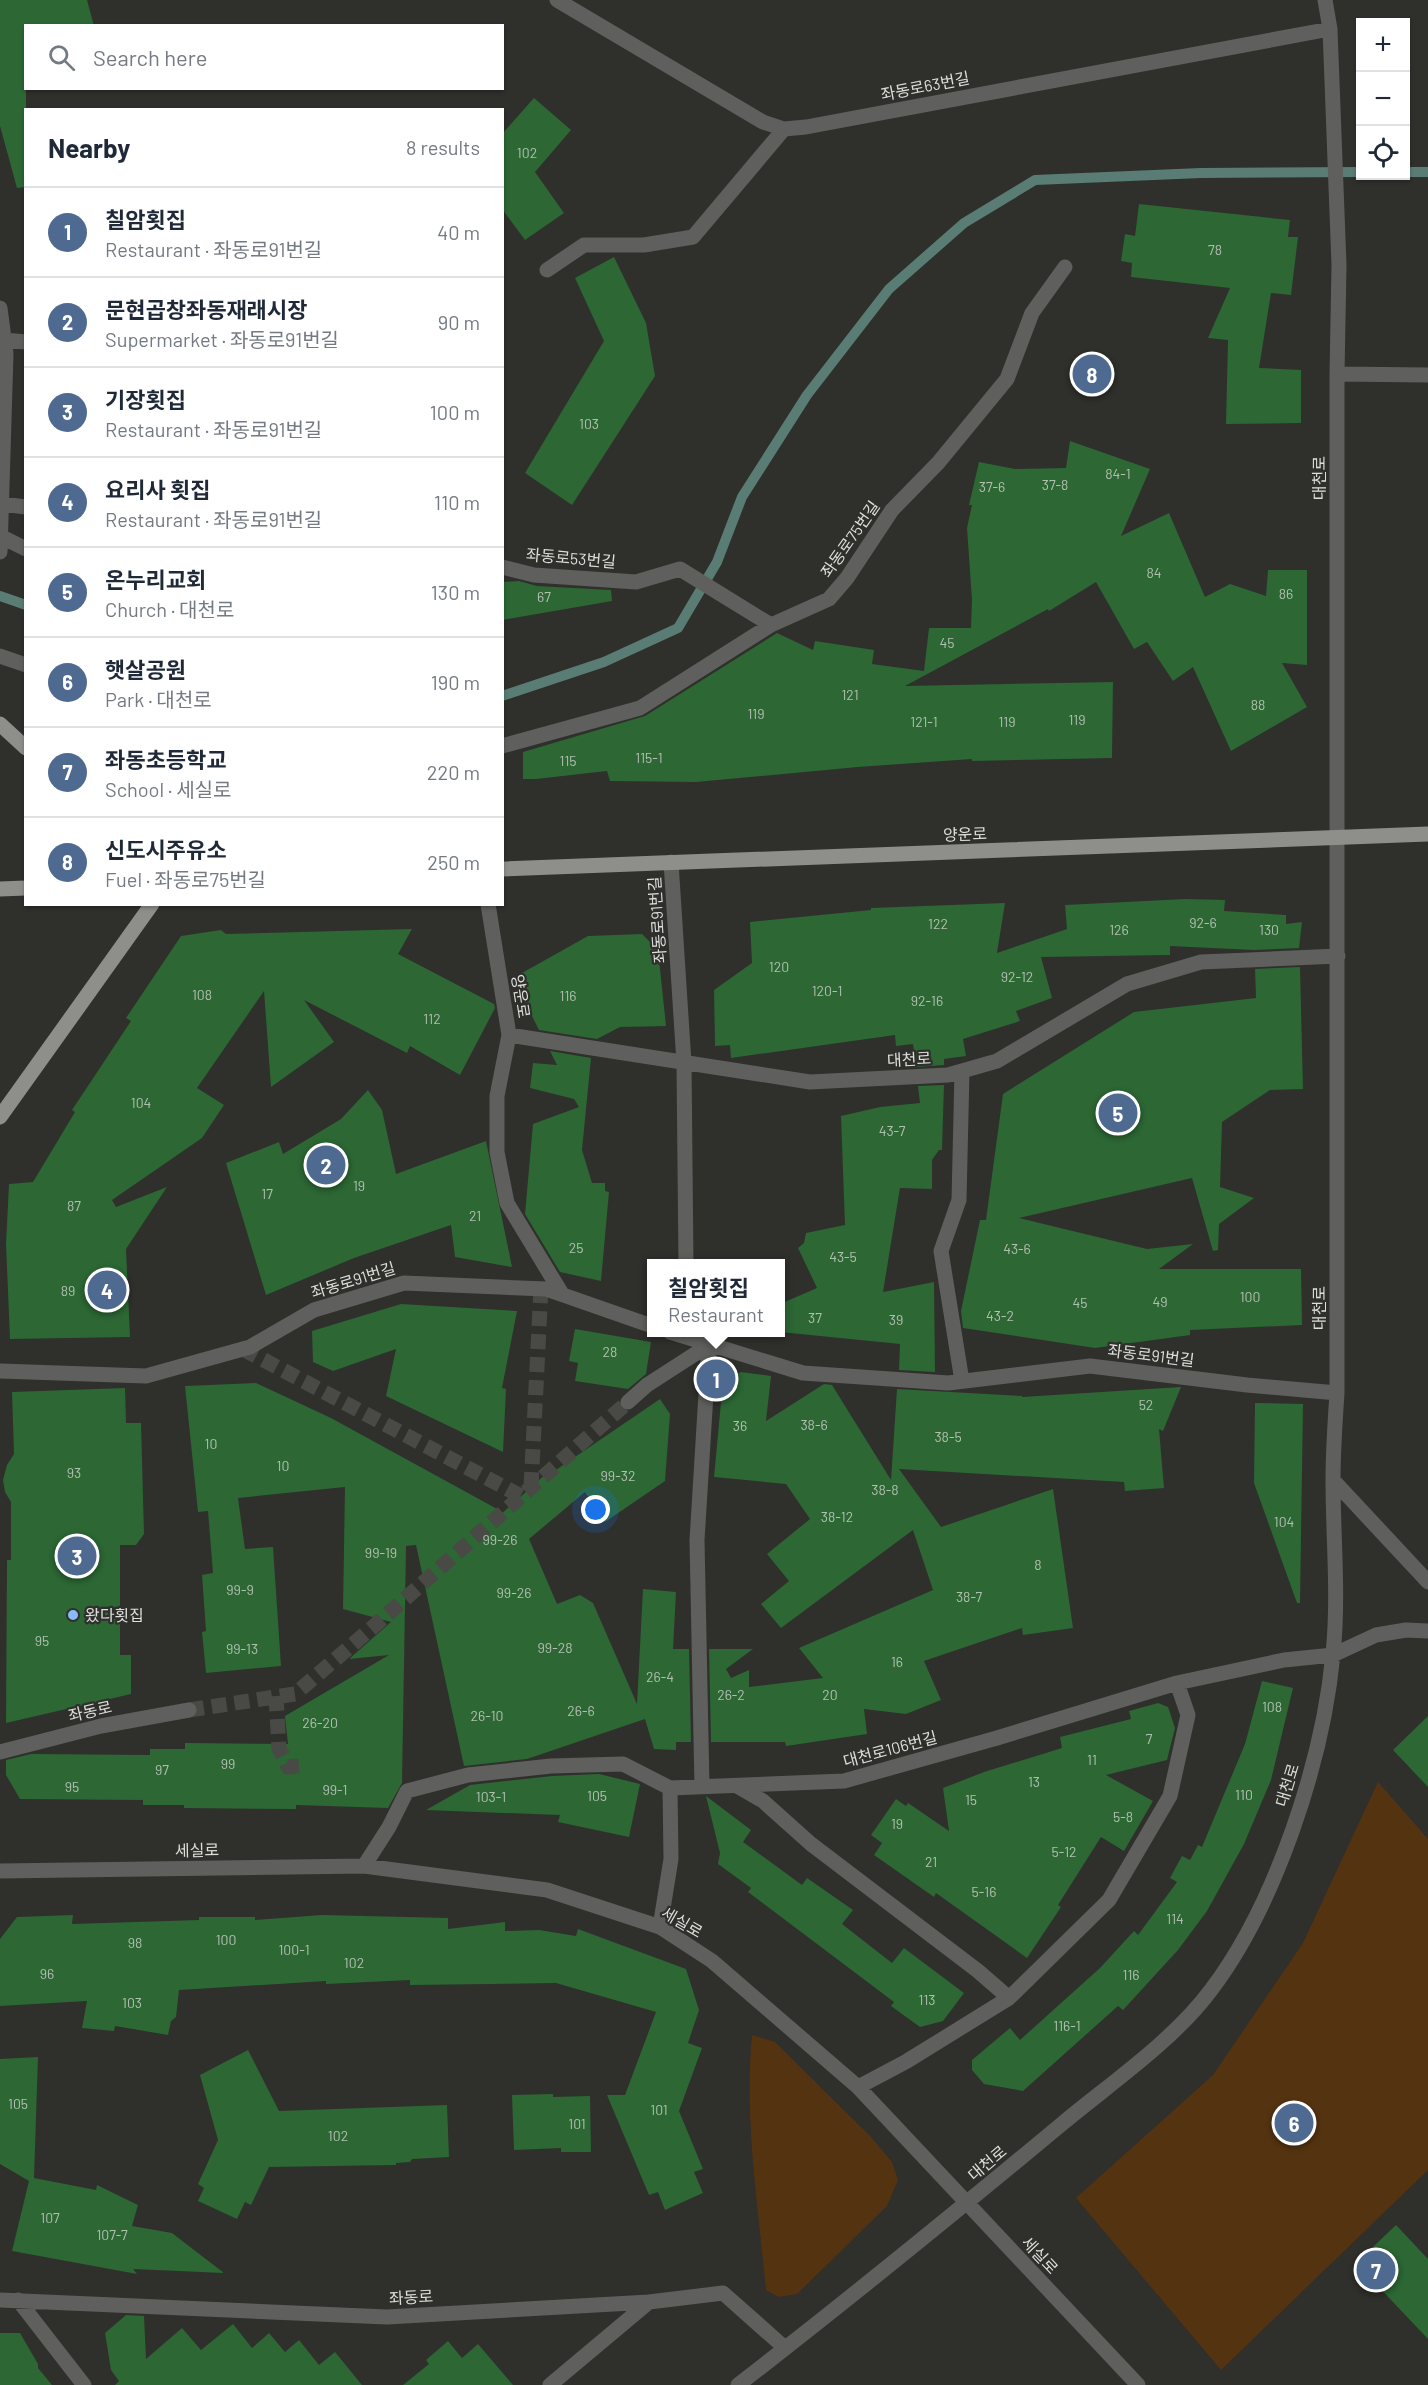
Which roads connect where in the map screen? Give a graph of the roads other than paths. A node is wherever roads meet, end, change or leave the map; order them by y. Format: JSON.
{"nodes":[{"id":1,"x":557,"y":0,"type":"edge"},
{"id":2,"x":1325,"y":0,"type":"edge"},
{"id":3,"x":1330,"y":29,"type":"junction"},
{"id":4,"x":784,"y":129,"type":"junction"},
{"id":5,"x":1065,"y":267,"type":"dead end"},
{"id":6,"x":548,"y":270,"type":"dead end"},
{"id":7,"x":0,"y":308,"type":"edge"},
{"id":8,"x":4,"y":340,"type":"junction"},
{"id":9,"x":24,"y":342,"type":"edge"},
{"id":10,"x":1337,"y":374,"type":"junction"},
{"id":11,"x":1428,"y":375,"type":"edge"},
{"id":12,"x":2,"y":504,"type":"junction"},
{"id":13,"x":24,"y":507,"type":"edge"},
{"id":14,"x":1,"y":544,"type":"edge"},
{"id":15,"x":24,"y":549,"type":"edge"},
{"id":16,"x":504,"y":568,"type":"edge"},
{"id":17,"x":771,"y":625,"type":"junction"},
{"id":18,"x":0,"y":656,"type":"edge"},
{"id":19,"x":24,"y":664,"type":"edge"},
{"id":20,"x":0,"y":724,"type":"edge"},
{"id":21,"x":504,"y":745,"type":"edge"},
{"id":22,"x":24,"y":746,"type":"edge"},
{"id":23,"x":1428,"y":834,"type":"edge"},
{"id":24,"x":1336,"y":838,"type":"junction"},
{"id":25,"x":671,"y":862,"type":"junction"},
{"id":26,"x":504,"y":869,"type":"edge"},
{"id":27,"x":24,"y":888,"type":"edge"},
{"id":28,"x":0,"y":890,"type":"edge"},
{"id":29,"x":151,"y":906,"type":"edge"},
{"id":30,"x":488,"y":906,"type":"edge"},
{"id":31,"x":1338,"y":956,"type":"junction"},
{"id":32,"x":509,"y":1035,"type":"junction"},
{"id":33,"x":679,"y":1062,"type":"junction"},
{"id":34,"x":962,"y":1071,"type":"junction"},
{"id":35,"x":0,"y":1117,"type":"edge"},
{"id":36,"x":686,"y":1259,"type":"edge"},
{"id":37,"x":561,"y":1294,"type":"junction"},
{"id":38,"x":647,"y":1325,"type":"edge"},
{"id":39,"x":691,"y":1337,"type":"edge"},
{"id":40,"x":709,"y":1345,"type":"junction"},
{"id":41,"x":0,"y":1371,"type":"edge"},
{"id":42,"x":962,"y":1381,"type":"junction"},
{"id":43,"x":1337,"y":1393,"type":"junction"},
{"id":44,"x":628,"y":1402,"type":"tunnel mouth"},
{"id":45,"x":1333,"y":1480,"type":"junction"},
{"id":46,"x":1428,"y":1582,"type":"edge"},
{"id":47,"x":1428,"y":1631,"type":"edge"},
{"id":48,"x":1333,"y":1655,"type":"junction"},
{"id":49,"x":1177,"y":1683,"type":"junction"},
{"id":50,"x":189,"y":1710,"type":"tunnel mouth"},
{"id":51,"x":0,"y":1752,"type":"edge"},
{"id":52,"x":734,"y":1785,"type":"junction"},
{"id":53,"x":702,"y":1786,"type":"junction"},
{"id":54,"x":670,"y":1788,"type":"junction"},
{"id":55,"x":364,"y":1866,"type":"junction"},
{"id":56,"x":0,"y":1871,"type":"edge"},
{"id":57,"x":660,"y":1927,"type":"junction"},
{"id":58,"x":1009,"y":1998,"type":"junction"},
{"id":59,"x":858,"y":2087,"type":"junction"},
{"id":60,"x":967,"y":2203,"type":"junction"},
{"id":61,"x":0,"y":2300,"type":"edge"},
{"id":62,"x":18,"y":2300,"type":"junction"},
{"id":63,"x":649,"y":2302,"type":"junction"},
{"id":64,"x":786,"y":2348,"type":"junction"},
{"id":65,"x":84,"y":2385,"type":"edge"},
{"id":66,"x":550,"y":2385,"type":"edge"},
{"id":67,"x":738,"y":2385,"type":"edge"},
{"id":68,"x":1137,"y":2385,"type":"edge"}],
"edges":[{"from":1,"to":4,"type":"street","name":"좌동로63번길"},
{"from":2,"to":3,"type":"street","name":"대천로"},
{"from":3,"to":4,"type":"street","name":"좌동로63번길"},
{"from":3,"to":10,"type":"street","name":"대천로"},
{"from":4,"to":6,"type":"street"},
{"from":5,"to":17,"type":"street","name":"좌동로75번길"},
{"from":7,"to":8,"type":"street"},
{"from":8,"to":9,"type":"street"},
{"from":8,"to":12,"type":"street"},
{"from":10,"to":11,"type":"street"},
{"from":10,"to":24,"type":"street","name":"대천로"},
{"from":12,"to":13,"type":"street"},
{"from":12,"to":14,"type":"street"},
{"from":14,"to":15,"type":"street"},
{"from":16,"to":17,"type":"street","name":"좌동로53번길"},
{"from":17,"to":21,"type":"street","name":"좌동로75번길"},
{"from":18,"to":19,"type":"street"},
{"from":20,"to":22,"type":"main road"},
{"from":23,"to":24,"type":"main road","name":"양운로"},
{"from":24,"to":25,"type":"main road","name":"양운로"},
{"from":24,"to":31,"type":"street","name":"대천로"},
{"from":25,"to":26,"type":"main road","name":"양운로"},
{"from":25,"to":33,"type":"street","name":"좌동로91번길"},
{"from":27,"to":28,"type":"main road"},
{"from":29,"to":35,"type":"main road"},
{"from":30,"to":32,"type":"street","name":"양운로"},
{"from":31,"to":34,"type":"street","name":"대천로"},
{"from":31,"to":43,"type":"street","name":"대천로"},
{"from":32,"to":33,"type":"street","name":"양운로"},
{"from":32,"to":37,"type":"street"},
{"from":33,"to":34,"type":"street","name":"대천로"},
{"from":33,"to":36,"type":"street","name":"좌동로91번길"},
{"from":34,"to":42,"type":"street"},
{"from":37,"to":38,"type":"street","name":"좌동로91번길"},
{"from":37,"to":41,"type":"street","name":"좌동로91번길"},
{"from":39,"to":40,"type":"street","name":"좌동로91번길"},
{"from":40,"to":42,"type":"street","name":"좌동로91번길"},
{"from":40,"to":44,"type":"street"},
{"from":40,"to":53,"type":"street"},
{"from":42,"to":43,"type":"street","name":"좌동로91번길"},
{"from":43,"to":45,"type":"street","name":"대천로"},
{"from":45,"to":46,"type":"street"},
{"from":45,"to":48,"type":"street","name":"대천로"},
{"from":47,"to":48,"type":"street","name":"대천로106번길"},
{"from":48,"to":49,"type":"street","name":"대천로106번길"},
{"from":48,"to":60,"type":"street","name":"대천로"},
{"from":49,"to":52,"type":"street","name":"대천로106번길"},
{"from":49,"to":58,"type":"street"},
{"from":50,"to":51,"type":"street","name":"좌동로"},
{"from":52,"to":53,"type":"street","name":"대천로106번길"},
{"from":52,"to":58,"type":"street"},
{"from":53,"to":54,"type":"street","name":"대천로106번길"},
{"from":54,"to":55,"type":"street"},
{"from":54,"to":57,"type":"street"},
{"from":55,"to":56,"type":"street","name":"세실로"},
{"from":55,"to":57,"type":"street","name":"세실로"},
{"from":57,"to":59,"type":"street","name":"세실로"},
{"from":58,"to":59,"type":"street"},
{"from":59,"to":60,"type":"street","name":"세실로"},
{"from":60,"to":64,"type":"street","name":"대천로"},
{"from":60,"to":68,"type":"street","name":"세실로"},
{"from":61,"to":62,"type":"street","name":"좌동로"},
{"from":62,"to":63,"type":"street","name":"좌동로"},
{"from":62,"to":65,"type":"street"},
{"from":63,"to":64,"type":"street","name":"좌동로"},
{"from":63,"to":66,"type":"street"},
{"from":64,"to":67,"type":"street","name":"대천로"}]}
